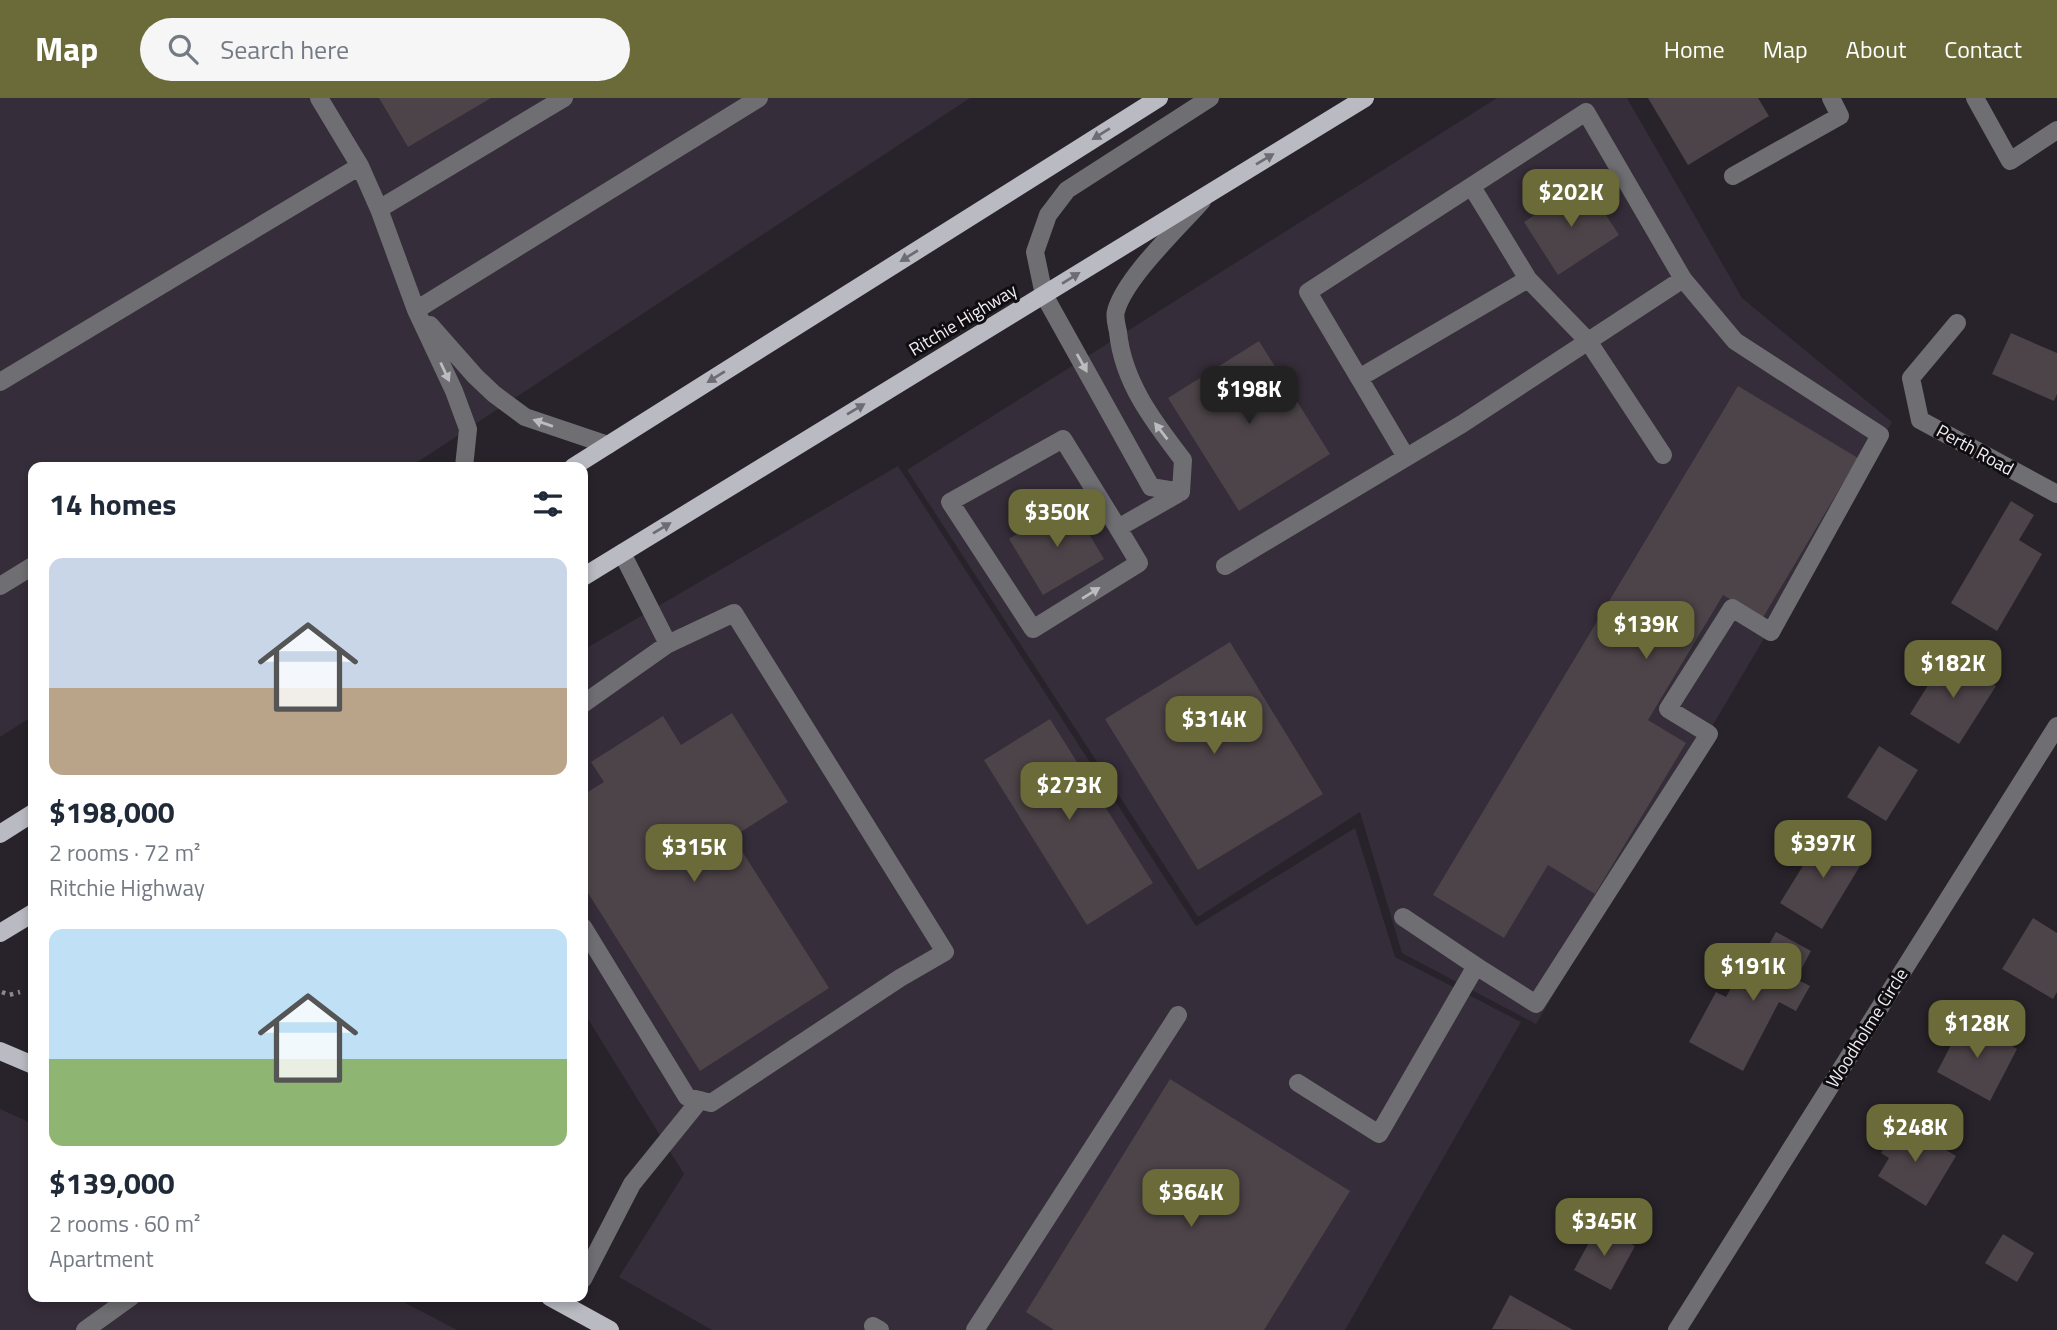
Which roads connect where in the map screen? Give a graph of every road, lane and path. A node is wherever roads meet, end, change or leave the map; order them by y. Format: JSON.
{"nodes":[{"id":1,"x":319,"y":98,"type":"edge"},
{"id":2,"x":564,"y":98,"type":"edge"},
{"id":3,"x":759,"y":98,"type":"edge"},
{"id":4,"x":1159,"y":98,"type":"edge"},
{"id":5,"x":1210,"y":98,"type":"edge"},
{"id":6,"x":1365,"y":98,"type":"edge"},
{"id":7,"x":1831,"y":98,"type":"edge"},
{"id":8,"x":1975,"y":98,"type":"edge"},
{"id":9,"x":2057,"y":131,"type":"edge"},
{"id":10,"x":360,"y":166,"type":"junction"},
{"id":11,"x":1733,"y":176,"type":"dead end"},
{"id":12,"x":1472,"y":187,"type":"junction"},
{"id":13,"x":1208,"y":194,"type":"junction"},
{"id":14,"x":379,"y":209,"type":"junction"},
{"id":15,"x":1528,"y":279,"type":"junction"},
{"id":16,"x":1683,"y":279,"type":"junction"},
{"id":17,"x":1044,"y":295,"type":"junction"},
{"id":18,"x":416,"y":310,"type":"junction"},
{"id":19,"x":1957,"y":323,"type":"dead end"},
{"id":20,"x":1588,"y":341,"type":"junction"},
{"id":21,"x":1359,"y":378,"type":"junction"},
{"id":22,"x":0,"y":382,"type":"edge"},
{"id":23,"x":608,"y":445,"type":"junction"},
{"id":24,"x":1663,"y":455,"type":"dead end"},
{"id":25,"x":1406,"y":457,"type":"junction"},
{"id":26,"x":465,"y":462,"type":"edge"},
{"id":27,"x":581,"y":462,"type":"edge"},
{"id":28,"x":1181,"y":492,"type":"junction"},
{"id":29,"x":2057,"y":494,"type":"edge"},
{"id":30,"x":1118,"y":528,"type":"junction"},
{"id":31,"x":622,"y":553,"type":"junction"},
{"id":32,"x":1225,"y":566,"type":"dead end"},
{"id":33,"x":28,"y":569,"type":"edge"},
{"id":34,"x":588,"y":573,"type":"edge"},
{"id":35,"x":0,"y":586,"type":"edge"},
{"id":36,"x":668,"y":643,"type":"junction"},
{"id":37,"x":588,"y":700,"type":"edge"},
{"id":38,"x":2057,"y":726,"type":"edge"},
{"id":39,"x":28,"y":816,"type":"edge"},
{"id":40,"x":0,"y":834,"type":"edge"},
{"id":41,"x":28,"y":916,"type":"edge"},
{"id":42,"x":1403,"y":917,"type":"dead end"},
{"id":43,"x":0,"y":933,"type":"edge"},
{"id":44,"x":588,"y":934,"type":"edge"},
{"id":45,"x":1476,"y":965,"type":"junction"},
{"id":46,"x":20,"y":992,"type":"dead end"},
{"id":47,"x":0,"y":998,"type":"edge"},
{"id":48,"x":1178,"y":1015,"type":"dead end"},
{"id":49,"x":0,"y":1051,"type":"edge"},
{"id":50,"x":28,"y":1063,"type":"edge"},
{"id":51,"x":1298,"y":1083,"type":"dead end"},
{"id":52,"x":700,"y":1100,"type":"junction"},
{"id":53,"x":588,"y":1269,"type":"edge"},
{"id":54,"x":124,"y":1302,"type":"edge"},
{"id":55,"x":572,"y":1302,"type":"edge"},
{"id":56,"x":85,"y":1330,"type":"edge"},
{"id":57,"x":611,"y":1330,"type":"edge"},
{"id":58,"x":975,"y":1330,"type":"edge"},
{"id":59,"x":1677,"y":1330,"type":"edge"}],
"edges":[{"from":1,"to":10,"type":"street"},
{"from":2,"to":14,"type":"street"},
{"from":3,"to":18,"type":"street"},
{"from":4,"to":23,"type":"main road","one_way":true},
{"from":5,"to":17,"type":"street"},
{"from":13,"to":6,"type":"main road","name":"Ritchie Highway","one_way":true},
{"from":7,"to":11,"type":"street"},
{"from":8,"to":9,"type":"street"},
{"from":10,"to":14,"type":"street"},
{"from":10,"to":22,"type":"street"},
{"from":12,"to":15,"type":"street"},
{"from":12,"to":16,"type":"street"},
{"from":12,"to":21,"type":"street"},
{"from":17,"to":13,"type":"main road","name":"Ritchie Highway","one_way":true},
{"from":28,"to":13,"type":"street","one_way":true},
{"from":14,"to":18,"type":"street"},
{"from":15,"to":20,"type":"street"},
{"from":15,"to":21,"type":"street"},
{"from":16,"to":20,"type":"street"},
{"from":16,"to":45,"type":"street"},
{"from":17,"to":28,"type":"street","one_way":true},
{"from":31,"to":17,"type":"main road","name":"Ritchie Highway","one_way":true},
{"from":23,"to":18,"type":"street","one_way":true},
{"from":18,"to":26,"type":"street","one_way":true},
{"from":19,"to":29,"type":"street","name":"Perth Road"},
{"from":20,"to":24,"type":"street"},
{"from":20,"to":25,"type":"street"},
{"from":21,"to":25,"type":"street"},
{"from":23,"to":27,"type":"main road"},
{"from":25,"to":32,"type":"street"},
{"from":28,"to":30,"type":"street"},
{"from":30,"to":30,"type":"street","one_way":true},
{"from":31,"to":34,"type":"main road","name":"Ritchie Highway"},
{"from":31,"to":36,"type":"street"},
{"from":33,"to":35,"type":"street"},
{"from":36,"to":37,"type":"street"},
{"from":36,"to":52,"type":"street"},
{"from":38,"to":59,"type":"street","name":"Woodholme Circle"},
{"from":39,"to":40,"type":"main road"},
{"from":41,"to":43,"type":"main road"},
{"from":42,"to":45,"type":"street"},
{"from":44,"to":52,"type":"street"},
{"from":45,"to":51,"type":"street"},
{"from":46,"to":47,"type":"path"},
{"from":48,"to":58,"type":"street"},
{"from":49,"to":50,"type":"main road"},
{"from":52,"to":53,"type":"street"},
{"from":54,"to":56,"type":"street"},
{"from":55,"to":57,"type":"main road"}]}
